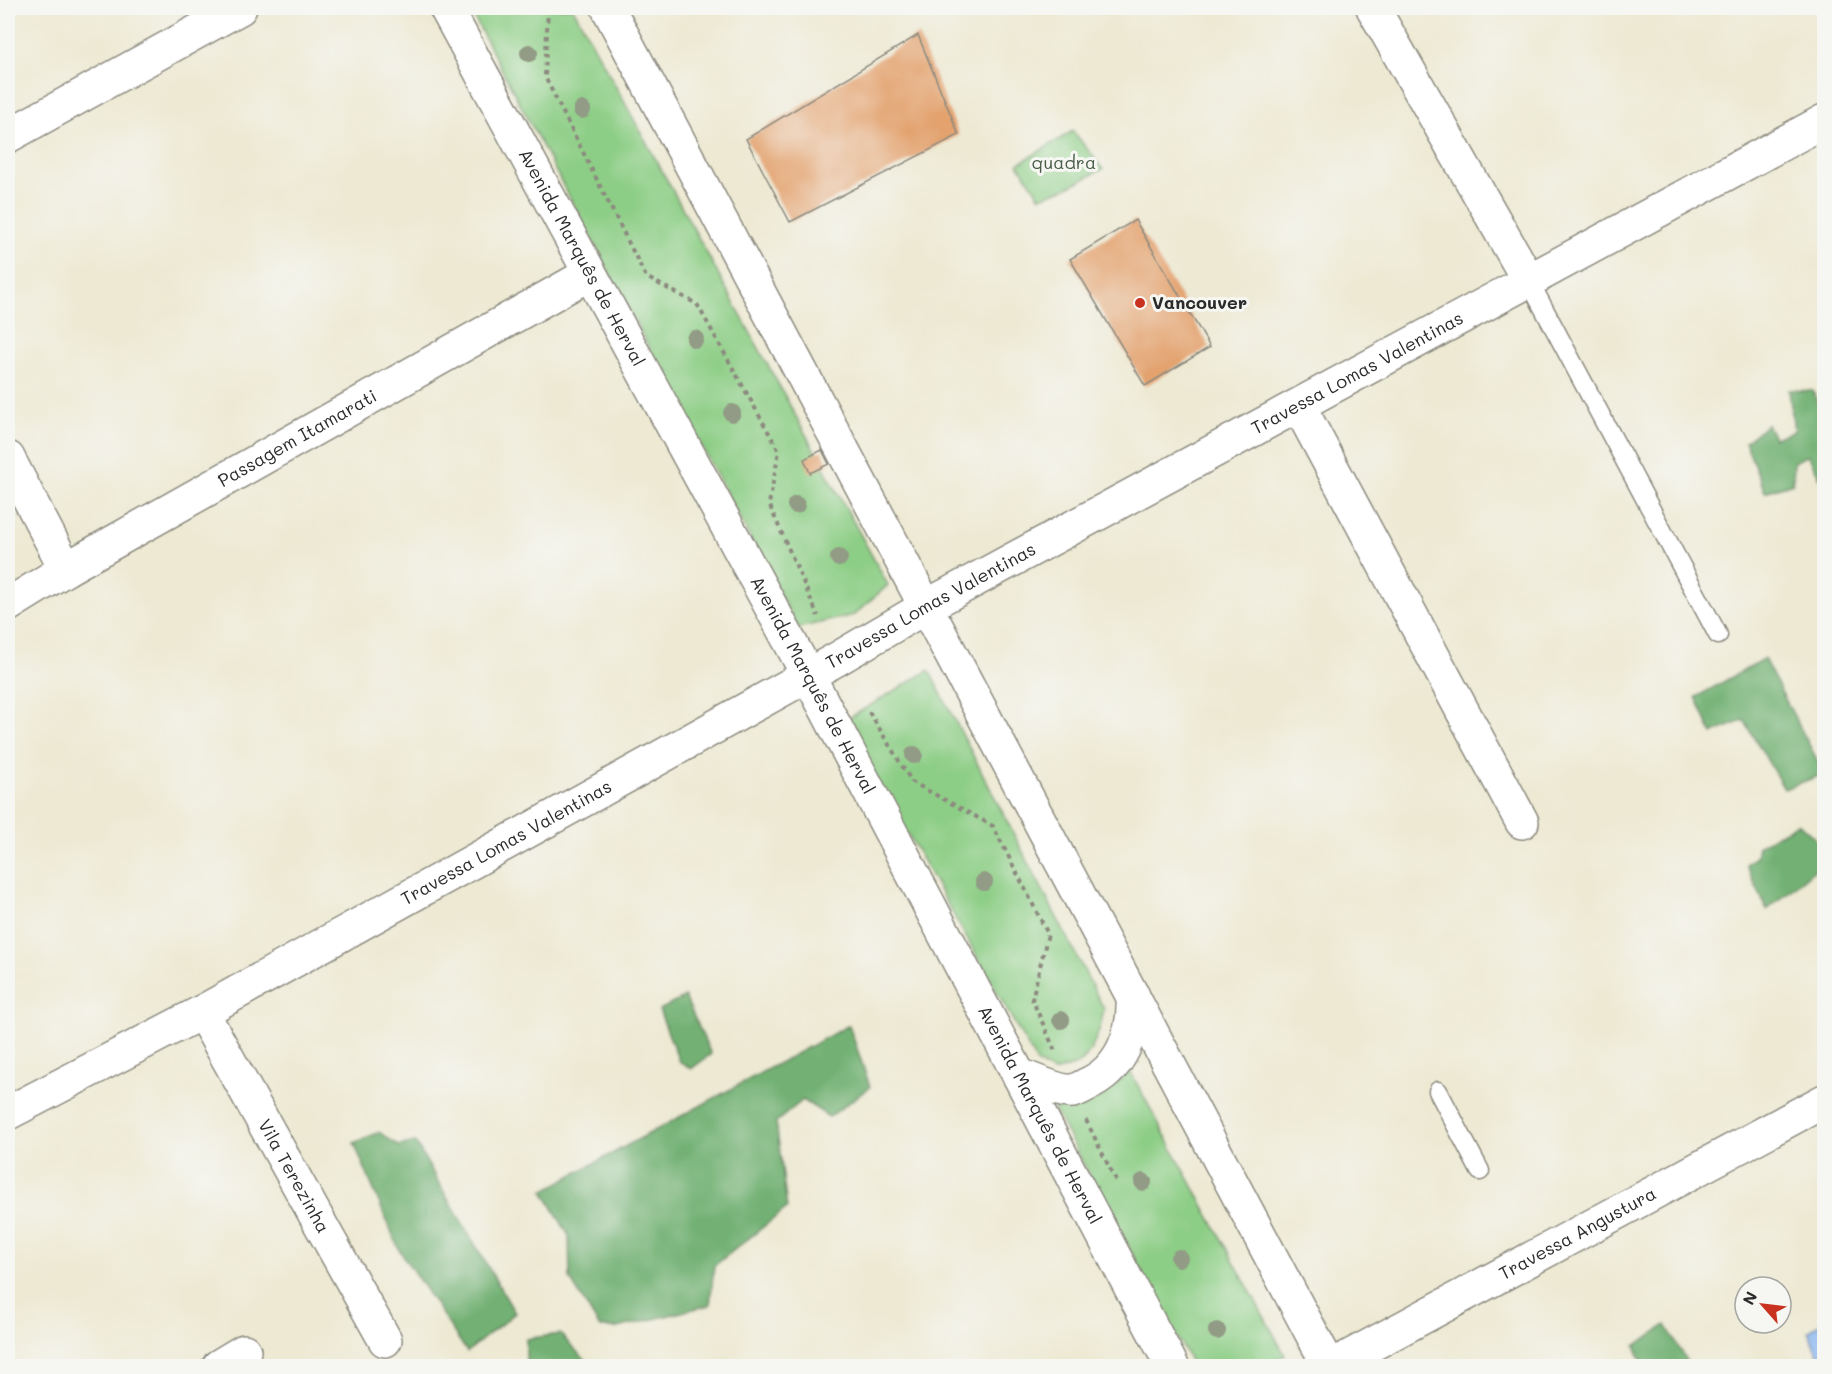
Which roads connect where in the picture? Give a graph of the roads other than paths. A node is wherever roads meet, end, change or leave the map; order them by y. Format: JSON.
{"nodes":[{"id":1,"x":240,"y":8,"type":"edge"},
{"id":2,"x":446,"y":8,"type":"edge"},
{"id":3,"x":608,"y":8,"type":"edge"},
{"id":4,"x":1373,"y":8,"type":"edge"},
{"id":5,"x":1824,"y":121,"type":"edge"},
{"id":6,"x":8,"y":136,"type":"edge"},
{"id":7,"x":589,"y":274,"type":"junction"},
{"id":8,"x":1529,"y":281,"type":"junction"},
{"id":9,"x":1299,"y":406,"type":"junction"},
{"id":10,"x":8,"y":458,"type":"edge"},
{"id":11,"x":66,"y":569,"type":"junction"},
{"id":12,"x":8,"y":605,"type":"edge"},
{"id":13,"x":927,"y":606,"type":"junction"},
{"id":14,"x":1718,"y":635,"type":"dead end"},
{"id":15,"x":808,"y":675,"type":"junction"},
{"id":16,"x":1522,"y":822,"type":"dead end"},
{"id":17,"x":1133,"y":996,"type":"junction"},
{"id":18,"x":202,"y":1012,"type":"junction"},
{"id":19,"x":1019,"y":1075,"type":"junction"},
{"id":20,"x":1438,"y":1091,"type":"dead end"},
{"id":21,"x":1824,"y":1101,"type":"edge"},
{"id":22,"x":8,"y":1113,"type":"edge"},
{"id":23,"x":1480,"y":1171,"type":"dead end"},
{"id":24,"x":385,"y":1340,"type":"dead end"},
{"id":25,"x":1173,"y":1366,"type":"edge"},
{"id":26,"x":1330,"y":1366,"type":"edge"}],
"edges":[{"from":1,"to":6,"type":"street"},
{"from":2,"to":7,"type":"street","name":"Avenida Marquês de Herval"},
{"from":3,"to":13,"type":"street"},
{"from":4,"to":8,"type":"street"},
{"from":5,"to":8,"type":"street","name":"Travessa Lomas Valentinas"},
{"from":7,"to":11,"type":"street","name":"Passagem Itamarati"},
{"from":7,"to":15,"type":"street","name":"Avenida Marquês de Herval"},
{"from":8,"to":9,"type":"street","name":"Travessa Lomas Valentinas"},
{"from":8,"to":14,"type":"lane"},
{"from":9,"to":13,"type":"street","name":"Travessa Lomas Valentinas"},
{"from":9,"to":16,"type":"street"},
{"from":10,"to":11,"type":"street"},
{"from":11,"to":12,"type":"street","name":"Passagem Itamarati"},
{"from":13,"to":15,"type":"street","name":"Travessa Lomas Valentinas"},
{"from":13,"to":17,"type":"street"},
{"from":15,"to":18,"type":"street","name":"Travessa Lomas Valentinas"},
{"from":15,"to":19,"type":"street","name":"Avenida Marquês de Herval"},
{"from":17,"to":19,"type":"street"},
{"from":17,"to":26,"type":"street"},
{"from":18,"to":22,"type":"street","name":"Travessa Lomas Valentinas"},
{"from":18,"to":24,"type":"street","name":"Vila Terezinha"},
{"from":19,"to":25,"type":"street","name":"Avenida Marquês de Herval"},
{"from":20,"to":23,"type":"lane"},
{"from":21,"to":26,"type":"street","name":"Travessa Angustura"}]}
